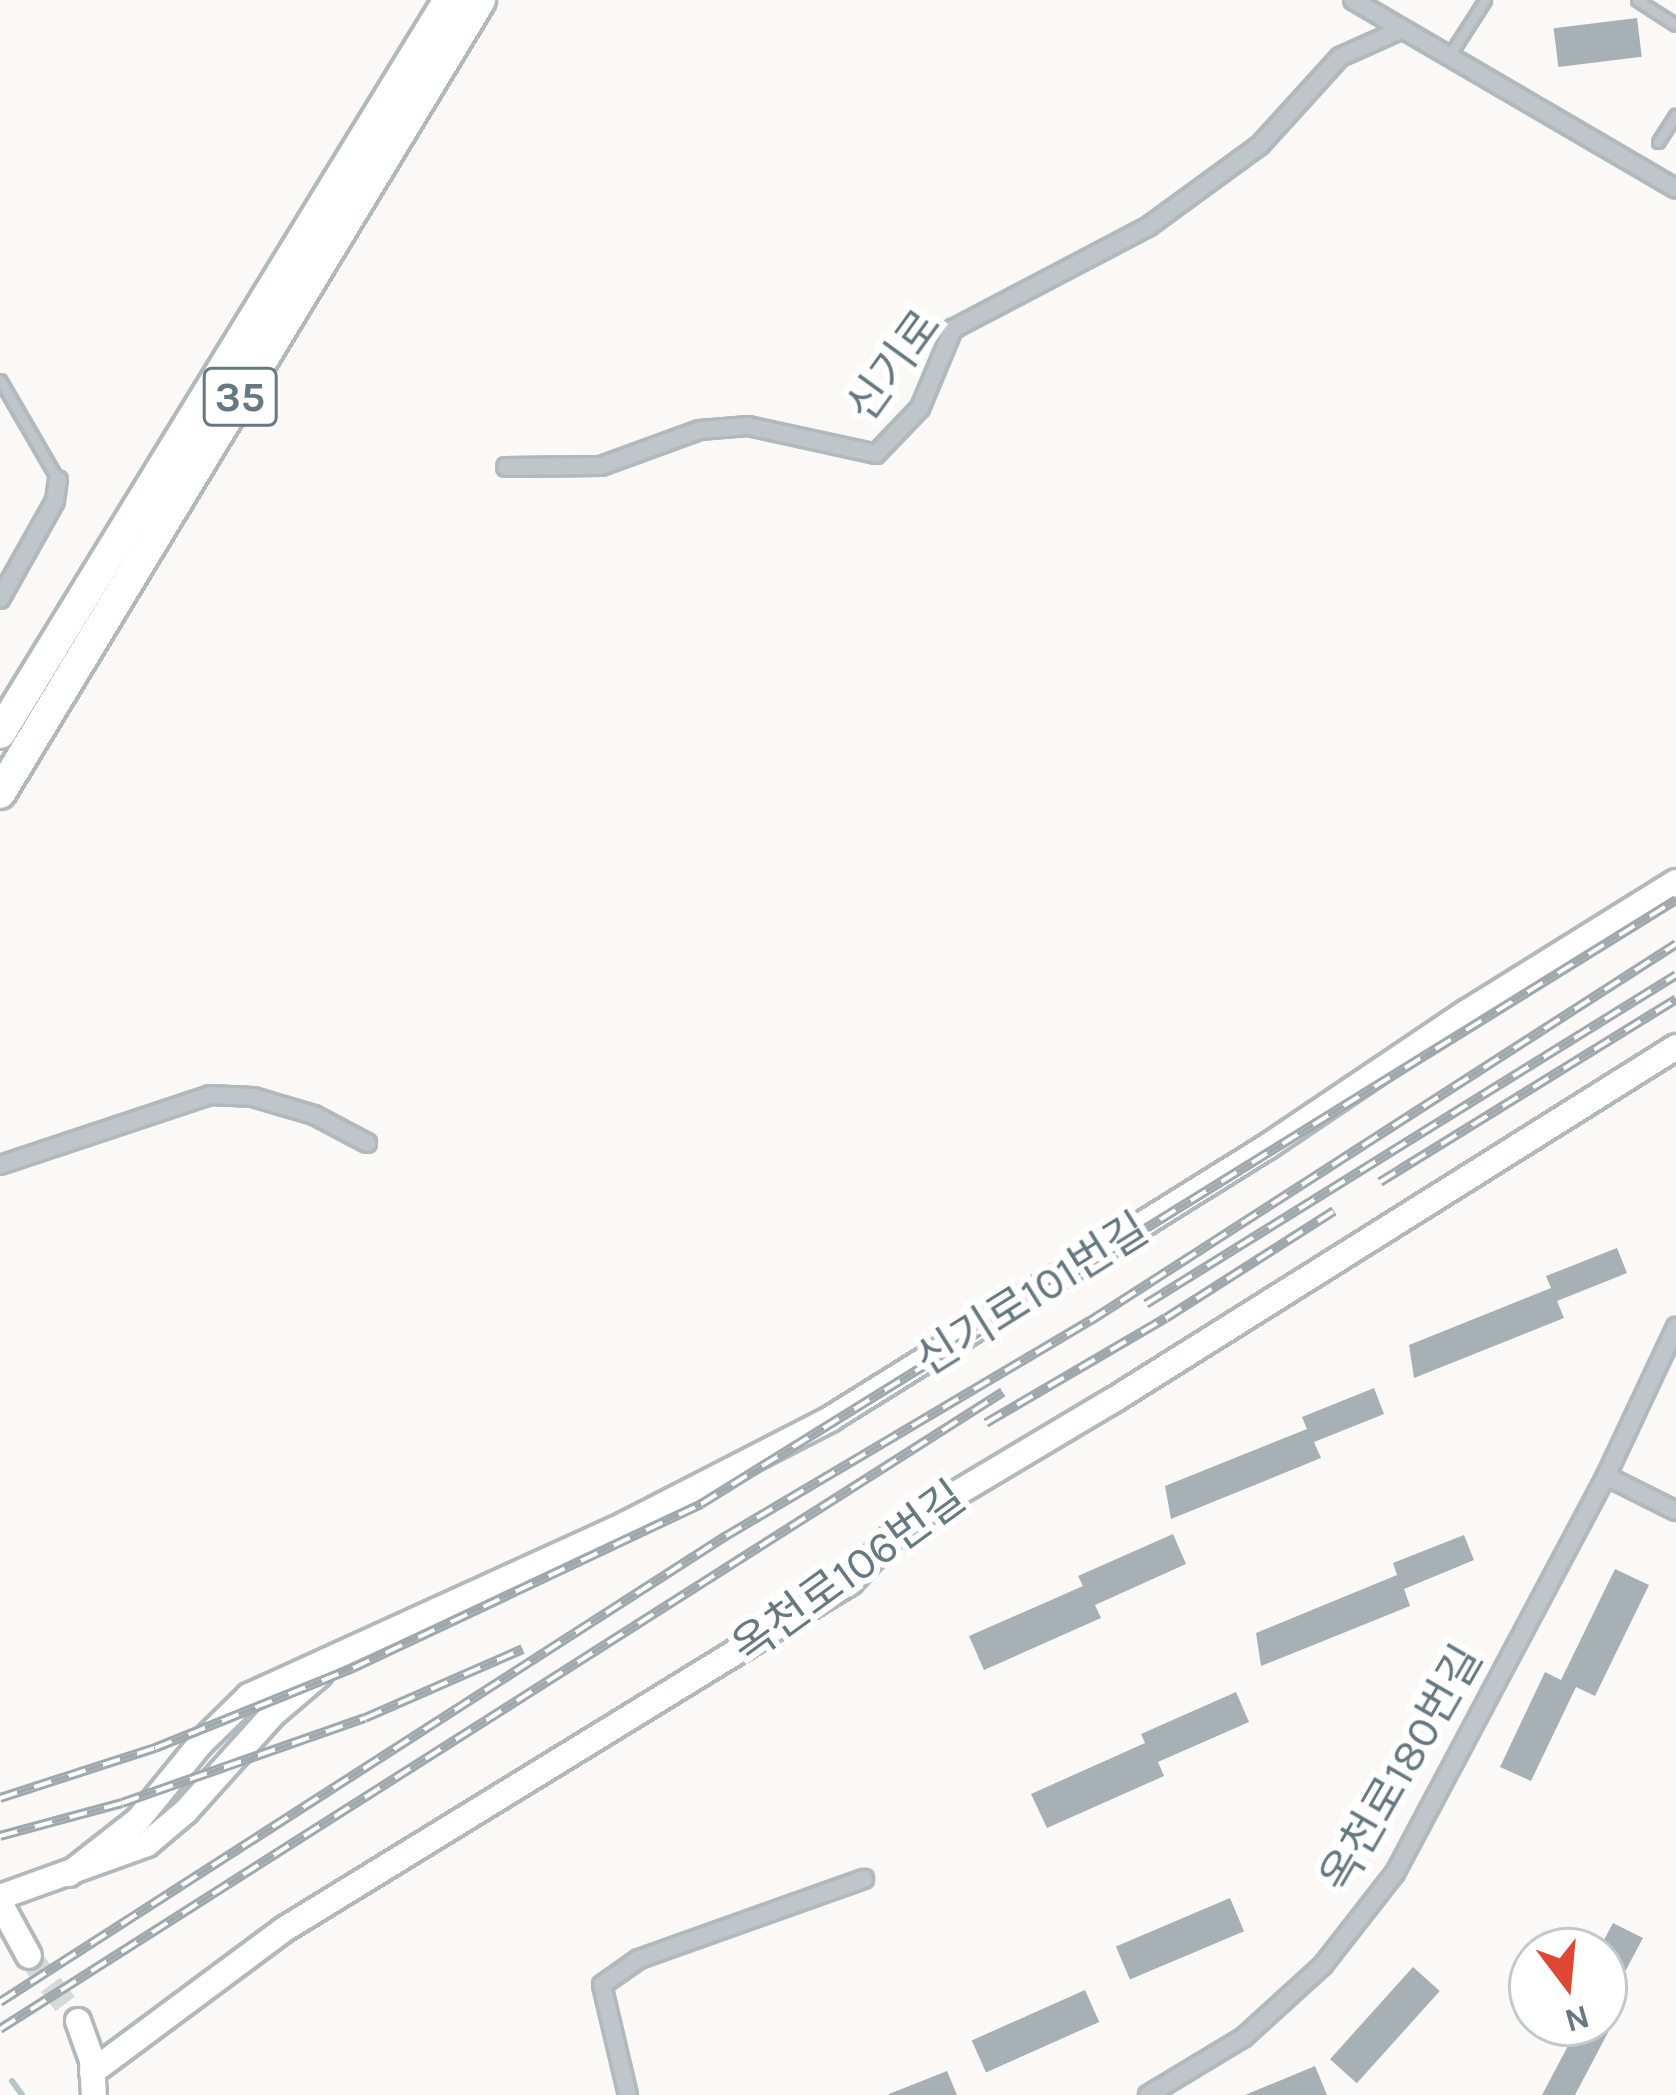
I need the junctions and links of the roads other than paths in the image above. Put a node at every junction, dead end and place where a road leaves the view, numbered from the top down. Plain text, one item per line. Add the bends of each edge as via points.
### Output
1 (449, 0) edge
2 (481, 0) edge
3 (1353, 0) edge
4 (1485, 0) edge
5 (1637, 0) edge
6 (1676, 25) edge
7 (1400, 30) junction
8 (1447, 59) junction
9 (1676, 114) edge
10 (1658, 142) dead end
11 (1676, 189) edge
12 (0, 380) edge
13 (506, 467) dead end
14 (58, 480) joint
15 (0, 599) edge
16 (0, 733) edge
17 (0, 794) edge
18 (1676, 882) edge
19 (1676, 1047) edge
20 (367, 1143) dead end
21 (0, 1165) edge
22 (1676, 1328) edge
23 (1606, 1476) junction
24 (1676, 1511) edge
25 (864, 1879) dead end
26 (0, 1900) edge
27 (29, 1956) tunnel mouth
28 (78, 2021) tunnel mouth
29 (93, 2084) edge
30 (628, 2095) edge
31 (1148, 2095) edge

1 - 16 highway, 35
2 - 17 highway, 35
3 - 7 street
4 - 8 lane
5 - 6 lane
7 - 8 street
7 - 13 street, 신기로 via 1340,56 1260,145 1149,226 953,329 920,408 876,454 748,426 700,430 601,466
8 - 11 street
9 - 10 lane
12 - 14 lane
14 - 15 street via 55,501
18 - 26 street, 신기로101번길 via 830,1419 624,1526 249,1696 138,1820 69,1874
19 - 29 street, 옥천로106번길 via 902,1526 850,1582 283,1930
20 - 21 street via 314,1114 210,1095
22 - 23 street, 옥천로180번길
23 - 24 street
23 - 31 street, 옥천로180번길 via 1395,1873 1323,1965 1244,2037
25 - 30 street via 640,1959 602,1985
26 - 27 street
28 - 29 street

